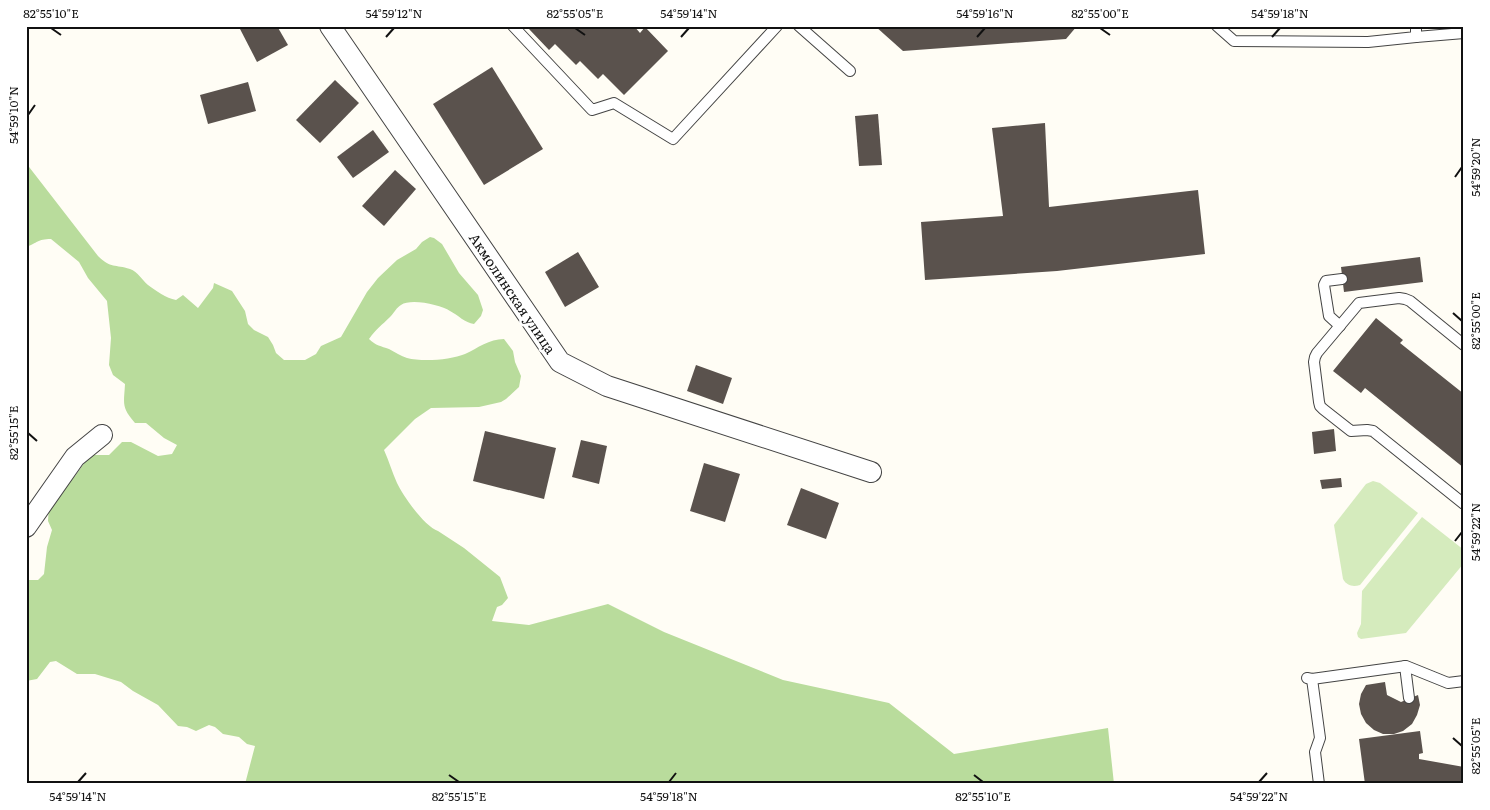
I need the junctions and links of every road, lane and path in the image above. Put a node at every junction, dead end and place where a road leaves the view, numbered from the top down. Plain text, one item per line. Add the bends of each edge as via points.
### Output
1 (330, 26) edge
2 (513, 26) edge
3 (777, 26) edge
4 (798, 26) edge
5 (1216, 26) edge
6 (1416, 32) edge
7 (1464, 32) edge
8 (850, 71) dead end
9 (1342, 279) dead end
10 (1340, 326) junction
11 (1464, 345) edge
12 (102, 436) dead end
13 (870, 472) dead end
14 (1464, 504) edge
15 (26, 527) edge
16 (1405, 666) junction
17 (1464, 681) edge
18 (1409, 698) dead end
19 (1319, 784) edge

1 - 13 street, Акмолинская улица via 560,362 607,386
2 - 3 lane via 592,110 614,103 673,139
4 - 8 lane
5 - 6 lane via 1234,41 1368,42
6 - 7 lane
9 - 10 lane via 1326,281 1324,285 1329,316
10 - 11 lane via 1359,303 1399,298 1410,301
10 - 14 lane via 1315,357 1320,406 1351,431 1373,431
12 - 15 street via 75,457
16 - 17 lane via 1448,683
16 - 18 lane
16 - 19 lane via 1310,678 1320,738 1315,752

